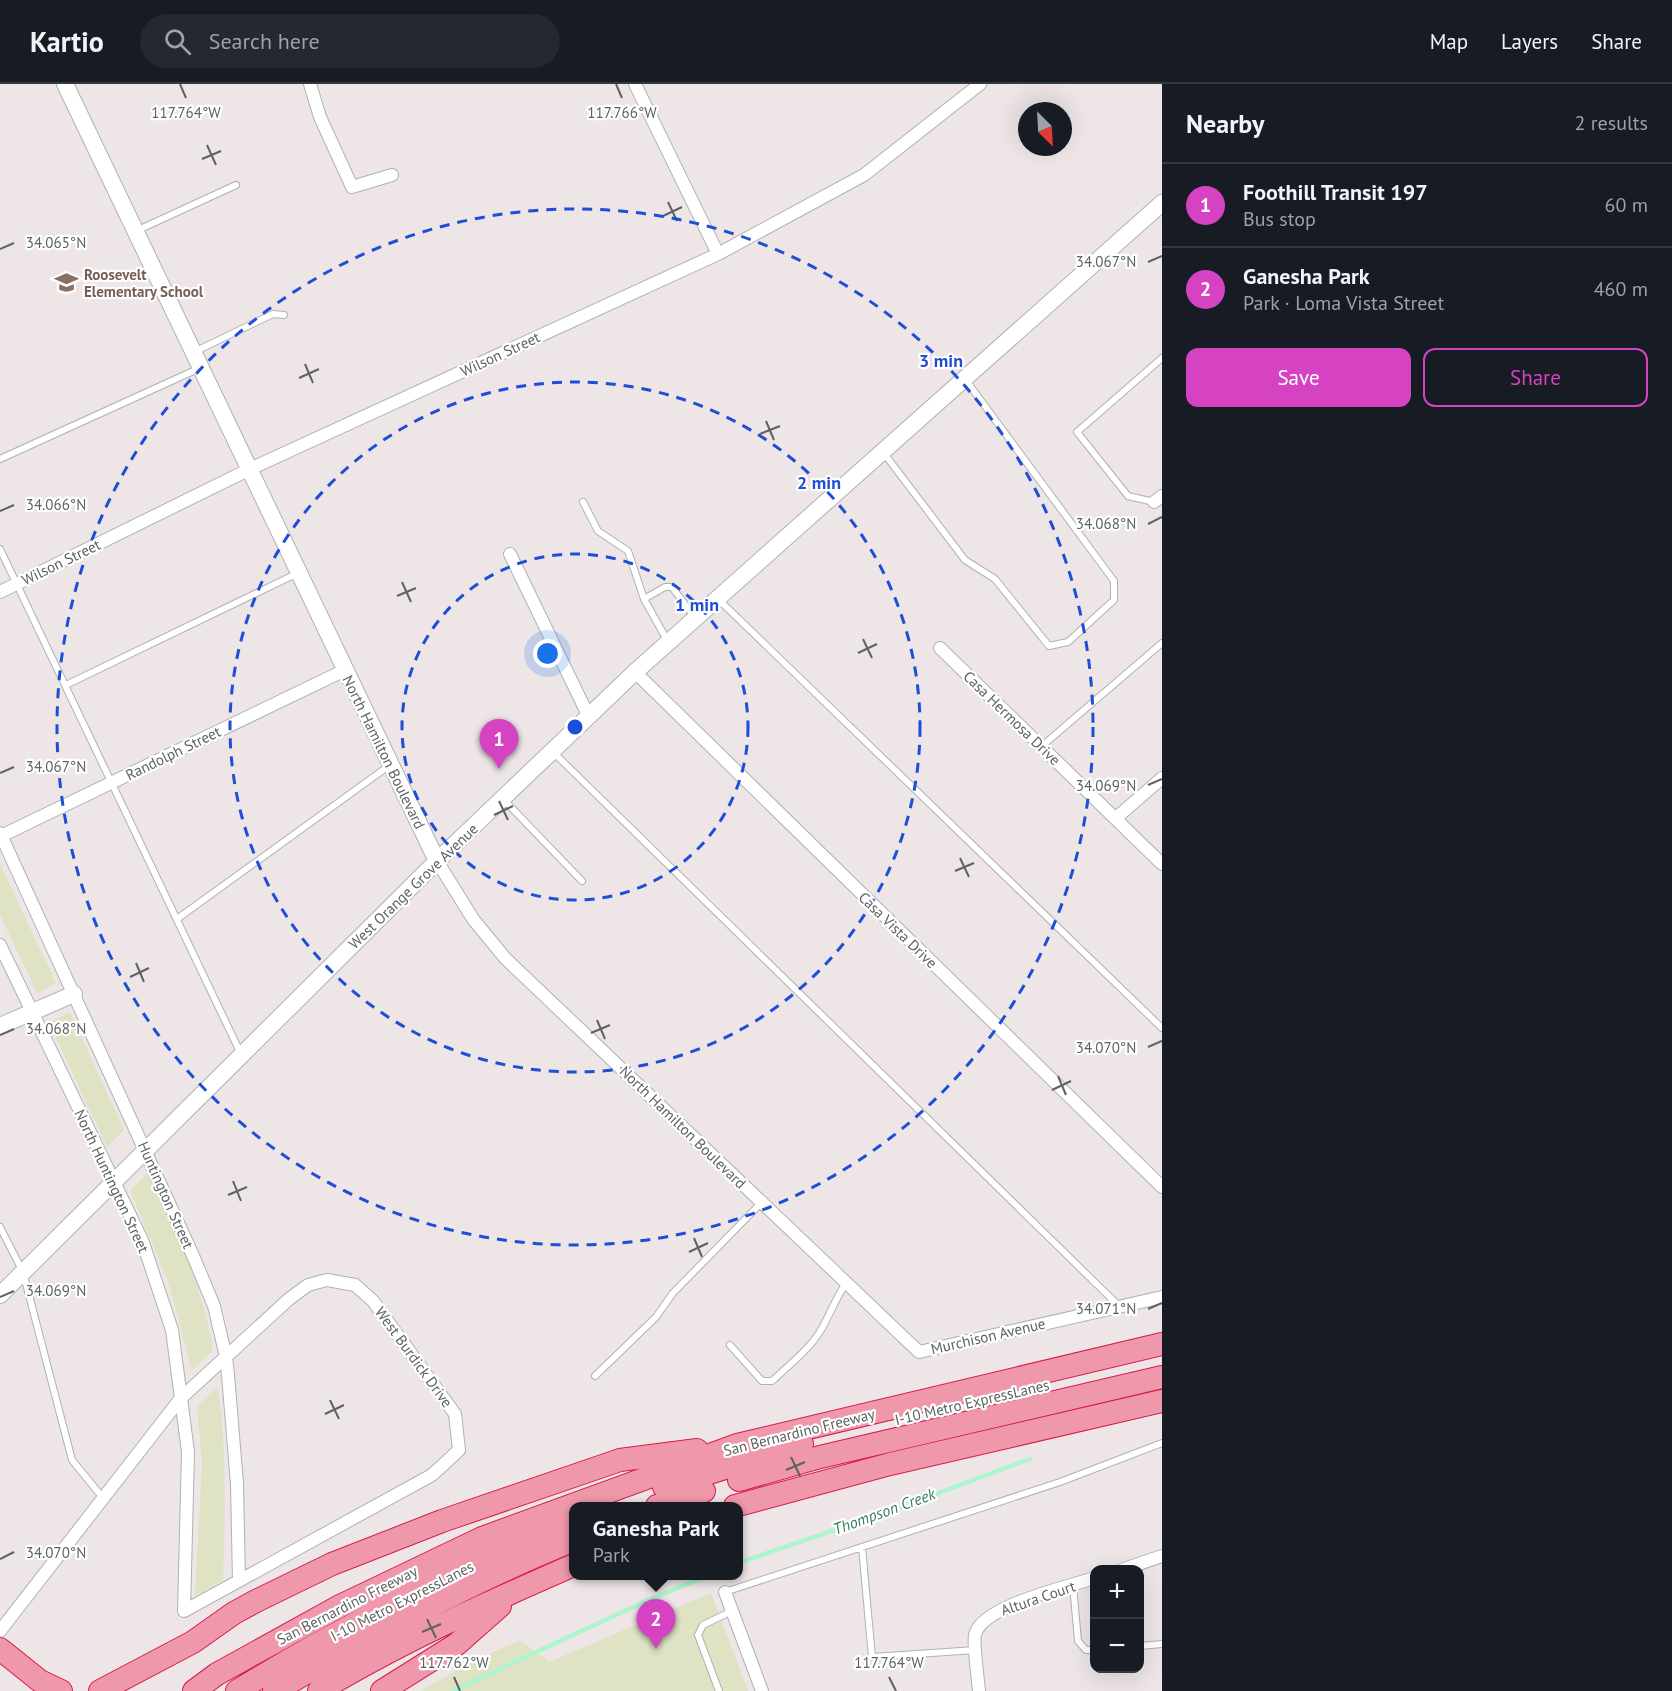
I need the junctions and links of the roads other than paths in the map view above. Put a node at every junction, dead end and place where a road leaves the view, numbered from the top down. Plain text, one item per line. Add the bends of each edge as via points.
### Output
1 (65, 84) edge
2 (310, 84) edge
3 (634, 84) edge
4 (980, 84) edge
5 (392, 175) dead end
6 (236, 185) dead end
7 (1162, 203) edge
8 (136, 231) junction
9 (717, 254) junction
10 (284, 315) dead end
11 (1162, 358) edge
12 (197, 360) junction
13 (965, 378) junction
14 (882, 452) junction
15 (0, 459) edge
16 (250, 469) junction
17 (1158, 499) edge
18 (583, 502) dead end
19 (0, 549) edge
20 (510, 554) dead end
21 (298, 572) junction
22 (17, 584) junction
23 (0, 592) edge
24 (644, 599) junction
25 (717, 599) junction
26 (695, 618) junction
27 (668, 642) junction
28 (1162, 643) edge
29 (940, 648) dead end
30 (345, 670) junction
31 (635, 672) junction
32 (66, 684) junction
33 (589, 717) junction
34 (1042, 747) junction
35 (552, 752) junction
36 (390, 765) junction
37 (1162, 778) edge
38 (113, 782) junction
39 (503, 798) junction
40 (1116, 818) junction
41 (1, 835) edge
42 (436, 861) junction
43 (1162, 864) edge
44 (582, 881) dead end
45 (177, 919) junction
46 (0, 945) edge
47 (74, 994) junction
48 (32, 1012) junction
49 (0, 1026) edge
50 (1162, 1028) edge
51 (242, 1055) junction
52 (146, 1150) junction
53 (114, 1182) junction
54 (1162, 1187) edge
55 (762, 1202) junction
56 (0, 1227) edge
57 (23, 1272) junction
58 (846, 1283) junction
59 (0, 1295) edge
60 (1162, 1297) edge
61 (1120, 1307) junction
62 (1162, 1344) edge
63 (730, 1345) dead end
64 (919, 1352) joint
65 (226, 1357) junction
66 (1162, 1358) edge
67 (595, 1376) dead end
68 (1162, 1377) edge
69 (181, 1398) junction
70 (1162, 1401) edge
71 (1162, 1443) edge
72 (737, 1445) junction
73 (103, 1498) junction
74 (581, 1502) edge
75 (622, 1502) edge
76 (670, 1502) edge
77 (743, 1504) edge
78 (569, 1506) edge
79 (569, 1524) edge
80 (569, 1542) edge
81 (862, 1547) junction
82 (1162, 1556) edge
83 (1134, 1565) edge
84 (569, 1566) edge
85 (1090, 1580) edge
86 (238, 1581) junction
87 (1073, 1585) junction
88 (522, 1587) junction
89 (725, 1592) joint
90 (184, 1611) joint
91 (732, 1611) junction
92 (0, 1631) edge
93 (1162, 1644) edge
94 (1144, 1646) edge
95 (0, 1648) edge
96 (976, 1650) junction
97 (1090, 1650) edge
98 (61, 1691) edge
99 (100, 1691) edge
100 (194, 1691) edge
101 (237, 1691) edge
102 (274, 1691) edge
103 (319, 1691) edge
104 (382, 1691) edge
105 (719, 1691) edge
106 (762, 1691) edge
107 (979, 1691) edge

1 - 8 street, North Hamilton Boulevard
2 - 5 street via 320,117 352,187
3 - 9 street
4 - 9 street, Wilson Street via 864,176
6 - 8 lane
7 - 13 street, West Orange Grove Avenue
8 - 12 street, North Hamilton Boulevard
9 - 16 street, Wilson Street
10 - 12 lane via 273,314
11 - 17 lane via 1077,432 1128,496
12 - 15 lane
12 - 16 street, North Hamilton Boulevard
13 - 14 street, West Orange Grove Avenue
13 - 14 lane via 1114,581 1114,600 1068,642 1049,646 995,579 965,560
14 - 25 street, West Orange Grove Avenue
16 - 21 street, North Hamilton Boulevard
16 - 22 street, Wilson Street
18 - 24 lane via 598,531 628,551
19 - 22 lane
20 - 33 street
21 - 30 street, North Hamilton Boulevard
21 - 32 lane
22 - 23 street, Wilson Street
22 - 32 lane
24 - 26 lane via 664,587 672,587
24 - 27 lane
25 - 26 street, West Orange Grove Avenue
25 - 50 lane
26 - 27 street, West Orange Grove Avenue
27 - 31 street, West Orange Grove Avenue
28 - 34 lane
29 - 34 street, Casa Hermosa Drive
30 - 36 street, North Hamilton Boulevard
30 - 38 street, Randolph Street
31 - 33 street, West Orange Grove Avenue
31 - 54 street, Casa Vista Drive
32 - 38 lane
33 - 35 street, West Orange Grove Avenue
34 - 40 street, Casa Hermosa Drive
35 - 39 street, West Orange Grove Avenue
35 - 61 lane
36 - 42 street, North Hamilton Boulevard
36 - 45 lane
37 - 40 street
38 - 41 street, Randolph Street
38 - 45 lane
39 - 42 street, West Orange Grove Avenue
39 - 44 lane
40 - 43 street, Casa Hermosa Drive
41 - 47 street, Huntington Street
42 - 51 street, West Orange Grove Avenue
42 - 55 street, North Hamilton Boulevard via 473,919 505,958
45 - 51 lane
46 - 48 street, North Huntington Street
47 - 48 street
47 - 52 street, Huntington Street
48 - 49 street
48 - 53 street, North Huntington Street
51 - 52 street, West Orange Grove Avenue
52 - 53 street, West Orange Grove Avenue
52 - 65 street, Huntington Street via 214,1306
53 - 57 street, West Orange Grove Avenue
53 - 69 street, North Huntington Street via 142,1240 172,1330
55 - 58 street, North Hamilton Boulevard
55 - 67 lane via 673,1293 656,1317
56 - 57 lane
57 - 59 street, West Orange Grove Avenue
57 - 73 lane via 72,1460
58 - 63 lane via 808,1348 772,1381 762,1381
58 - 64 street, North Hamilton Boulevard
60 - 61 street, Murchison Avenue
61 - 64 street, Murchison Avenue
62 - 72 highway, San Bernardino Freeway
65 - 69 street, West Burdick Drive
65 - 86 street, Huntington Street via 237,1484
65 - 86 street, West Burdick Drive via 308,1285 327,1280 355,1285 373,1301 455,1414 459,1450 432,1475
66 - 75 highway, I-10 Metro ExpressLanes via 802,1444
68 - 76 highway, I-10 Metro ExpressLanes via 820,1458
69 - 73 street, West Burdick Drive
69 - 90 street, North Huntington Street via 188,1452
70 - 77 highway via 890,1464
71 - 81 lane via 1060,1482
72 - 74 highway, San Bernardino Freeway
72 - 99 highway via 620,1460 442,1521 332,1564 266,1596 193,1642
73 - 92 street, West Burdick Drive
78 - 100 highway, San Bernardino Freeway via 482,1538 340,1606 217,1674
79 - 101 highway, I-10 Metro ExpressLanes via 367,1616
80 - 102 highway, I-10 Metro ExpressLanes via 382,1630
81 - 89 lane
81 - 96 lane via 872,1657
82 - 83 street
84 - 88 highway
85 - 87 street, Altura Court
86 - 90 street, West Burdick Drive
87 - 96 street, Altura Court via 1007,1606 986,1618 975,1634
87 - 97 lane via 1078,1641
88 - 103 highway via 363,1664
88 - 104 highway via 457,1644
89 - 91 street
91 - 105 lane via 703,1625 698,1635
91 - 106 street
93 - 94 lane
95 - 98 highway via 40,1681
96 - 107 street, Altura Court

